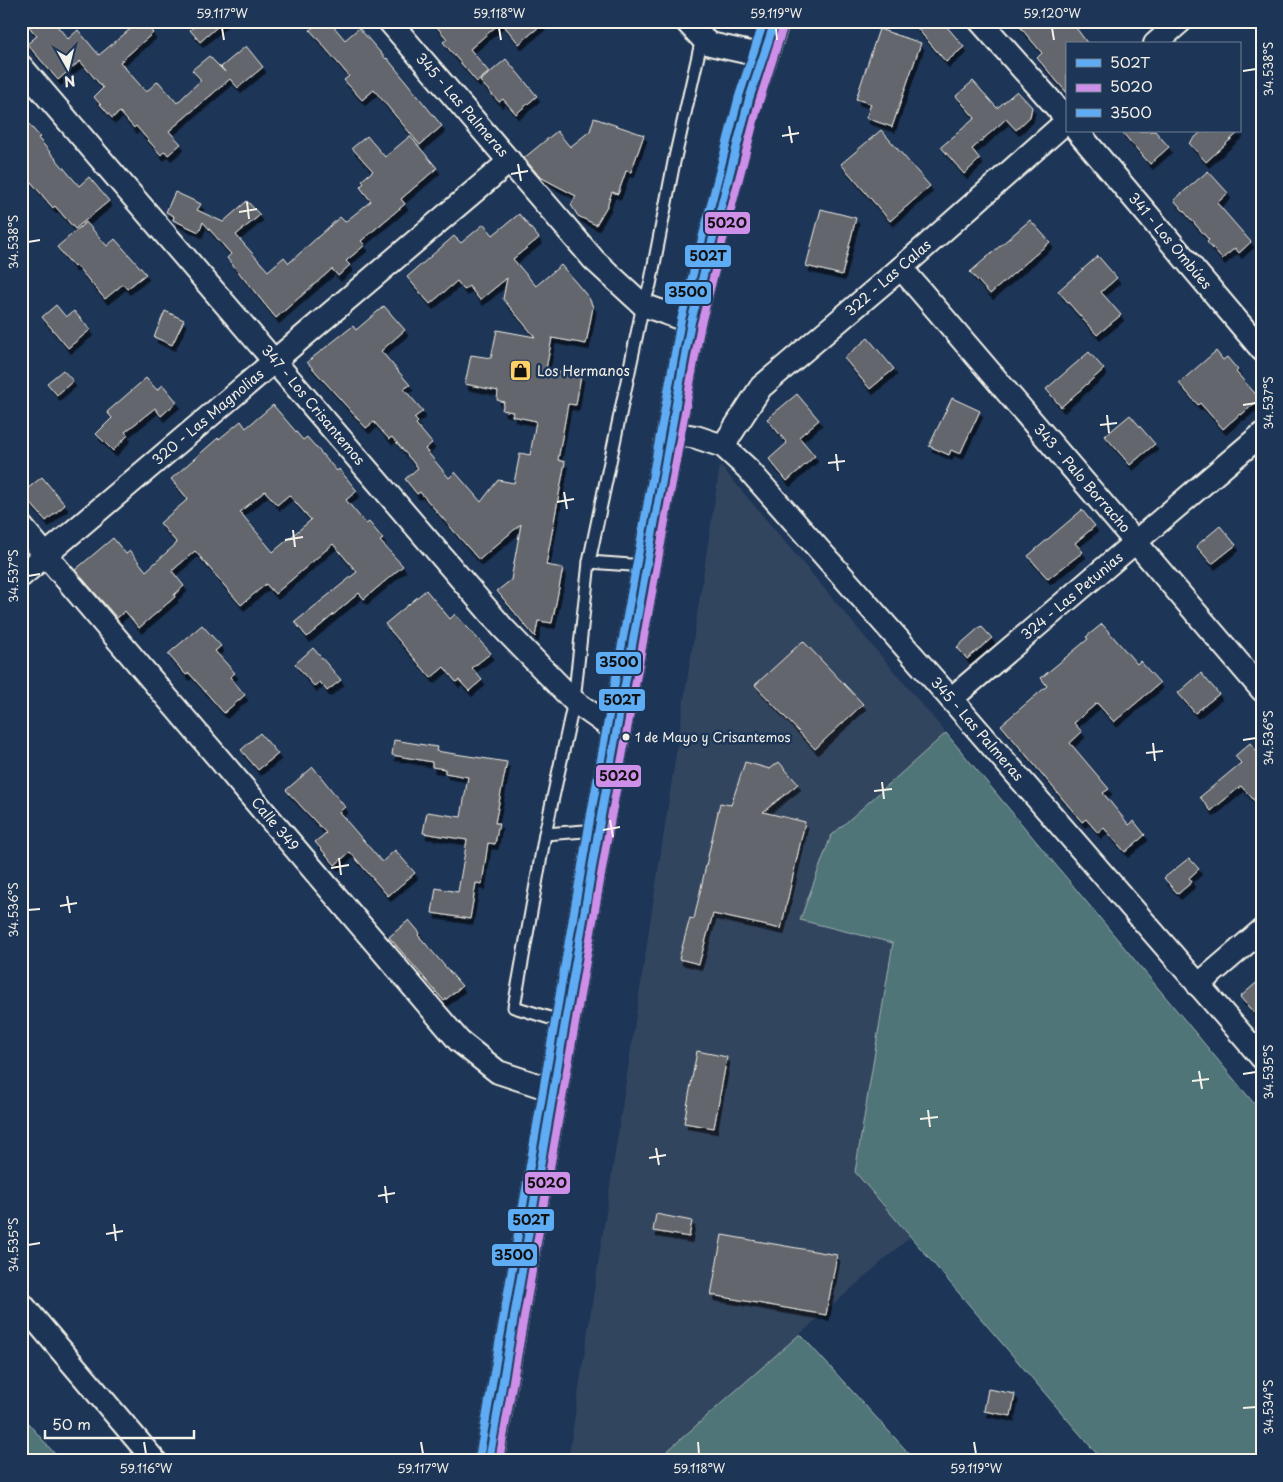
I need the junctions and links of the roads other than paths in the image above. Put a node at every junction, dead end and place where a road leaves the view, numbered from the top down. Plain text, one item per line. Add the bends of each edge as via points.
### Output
1 (390, 21) edge
2 (686, 21) edge
3 (774, 21) edge
4 (980, 21) edge
5 (1181, 21) edge
6 (705, 30) edge
7 (1157, 42) edge
8 (764, 56) junction
9 (21, 66) edge
10 (1066, 119) edge
11 (1066, 121) edge
12 (1078, 132) edge
13 (510, 161) junction
14 (901, 268) junction
15 (643, 305) junction
16 (691, 322) junction
17 (1262, 350) edge
18 (275, 361) junction
19 (670, 433) junction
20 (1262, 434) edge
21 (723, 446) junction
22 (21, 526) edge
23 (1136, 542) junction
24 (46, 555) junction
25 (589, 562) junction
26 (645, 566) junction
27 (21, 576) edge
28 (1262, 690) edge
29 (951, 699) junction
30 (574, 700) junction
31 (616, 731) junction
32 (598, 830) junction
33 (545, 834) junction
34 (1262, 930) edge
35 (1198, 985) junction
36 (566, 1023) junction
37 (1262, 1058) edge
38 (553, 1090) junction
39 (21, 1303) edge
40 (155, 1461) edge
41 (489, 1461) edge

1 - 13 street, 345 - Las Palmeras
2 - 6 street
3 - 8 main road
4 - 10 street
5 - 7 street
6 - 8 street via 710,44
6 - 15 lane
8 - 16 main road via 749,99
9 - 18 street, 347 - Los Crisantemos
11 - 14 street, 322 - Las Calas
12 - 17 street, 341 - Los Ombúes
13 - 15 street, 345 - Las Palmeras via 594,260
13 - 18 street, 320 - Las Magnolias
14 - 21 street, 322 - Las Calas via 762,387
14 - 23 street, 343 - Palo Borracho
15 - 16 street, 345 - Las Palmeras
15 - 25 lane
16 - 19 main road
18 - 24 street, 320 - Las Magnolias
18 - 30 street, 347 - Los Crisantemos via 503,628
19 - 21 street, 345 - Las Palmeras
19 - 26 main road
20 - 23 street, 324 - Las Petunias
21 - 29 street, 345 - Las Palmeras via 747,468
22 - 24 street, Calle 349
23 - 28 street, 343 - Palo Borracho
23 - 29 street, 324 - Las Petunias
24 - 27 street, 320 - Las Magnolias
24 - 38 street, Calle 349 via 459,1041 498,1072
25 - 26 lane
25 - 30 lane
26 - 31 main road
29 - 35 street, 345 - Las Palmeras
30 - 31 street, 347 - Los Crisantemos
30 - 33 lane
31 - 32 main road
32 - 33 lane
32 - 36 main road
33 - 36 lane via 514,1007
34 - 35 street
35 - 37 street, 345 - Las Palmeras
36 - 38 main road
38 - 41 main road
39 - 40 street

